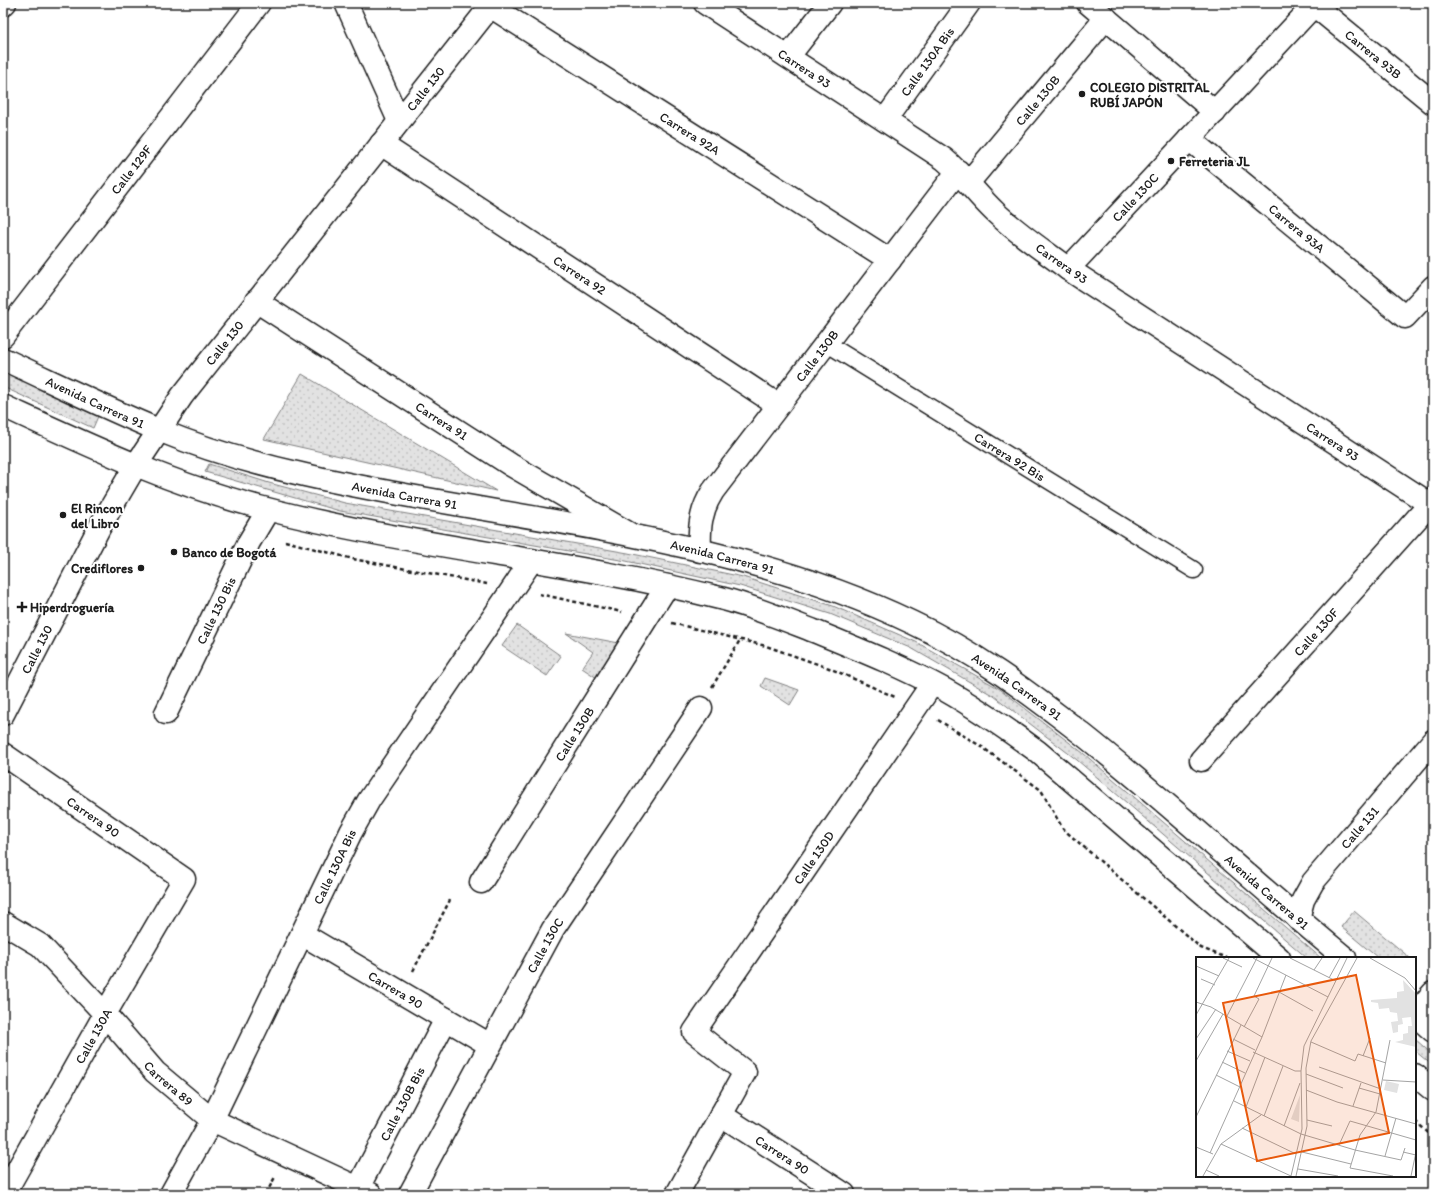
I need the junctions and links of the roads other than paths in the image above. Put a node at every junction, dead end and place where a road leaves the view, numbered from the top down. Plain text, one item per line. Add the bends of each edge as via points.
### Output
1 (258, 3) edge
2 (346, 3) edge
3 (705, 3) edge
4 (830, 3) edge
5 (969, 3) edge
6 (1088, 3) edge
7 (1315, 4) edge
8 (492, 5) edge
9 (1106, 18) junction
10 (788, 57) junction
11 (1433, 103) edge
12 (1215, 112) junction
13 (885, 120) junction
14 (399, 121) junction
15 (1189, 139) junction
16 (381, 144) junction
17 (963, 177) junction
18 (890, 260) junction
19 (1068, 269) junction
20 (1433, 287) edge
21 (256, 301) junction
22 (3, 336) edge
23 (826, 343) junction
24 (3, 359) edge
25 (778, 405) junction
26 (3, 406) edge
27 (158, 430) junction
28 (136, 465) junction
29 (1432, 505) edge
30 (268, 510) junction
31 (631, 534) junction
32 (700, 551) junction
33 (532, 560) junction
34 (1194, 570) dead end
35 (667, 586) junction
36 (932, 684) junction
37 (701, 708) road end
38 (166, 713) dead end
39 (3, 714) edge
40 (1433, 741) edge
41 (3, 754) edge
42 (1201, 760) dead end
43 (184, 879) joint
44 (481, 882) dead end
45 (1298, 919) junction
46 (3, 922) edge
47 (302, 934) junction
48 (1278, 957) edge
49 (1344, 957) edge
50 (1433, 992) edge
51 (105, 1014) junction
52 (1416, 1014) edge
53 (1416, 1016) edge
54 (446, 1019) junction
55 (1433, 1031) edge
56 (490, 1045) junction
57 (1416, 1076) edge
58 (1433, 1090) edge
59 (721, 1115) junction
60 (212, 1120) junction
61 (365, 1191) edge
62 (4, 1194) edge
63 (171, 1194) edge
64 (410, 1194) edge
65 (677, 1194) edge
66 (844, 1194) edge

1 - 22 street, Calle 129F
2 - 14 street
3 - 10 street, Carrera 93
4 - 10 street
5 - 13 street, Calle 130A Bis
6 - 9 street
7 - 11 street, Carrera 93B
7 - 12 street, Calle 130C
8 - 14 street, Calle 130
8 - 18 street, Carrera 92A
9 - 12 street
9 - 17 street, Calle 130B
10 - 13 street, Carrera 93
12 - 15 street, Calle 130C
13 - 17 street, Carrera 93 via 944,159
14 - 16 street, Calle 130
15 - 19 street, Calle 130C
15 - 20 street, Carrera 93A via 1406,317
16 - 21 street, Calle 130
16 - 25 street, Carrera 92
17 - 18 street, Calle 130B
17 - 19 street, Carrera 93 via 1012,227
18 - 23 street, Calle 130B
19 - 29 street, Carrera 93
21 - 27 street, Calle 130
21 - 31 street, Carrera 91 via 511,464
23 - 25 street, Calle 130B
23 - 34 lane, Carrera 92 Bis
24 - 27 street, Avenida Carrera 91
25 - 32 street, Calle 130B via 708,500 700,522
26 - 28 street
27 - 28 street, Calle 130
27 - 31 street, Avenida Carrera 91 via 203,447 303,475
28 - 30 street via 212,494
28 - 39 street, Calle 130 via 99,528
29 - 42 street, Calle 130F
30 - 33 street via 384,535
30 - 38 street, Calle 130 Bis via 249,542
31 - 32 street, Avenida Carrera 91
32 - 45 street, Avenida Carrera 91 via 798,578 861,601 911,622 970,653 1020,685 1128,771
33 - 35 street
33 - 47 street, Calle 130A Bis via 369,800
35 - 36 street via 722,598 760,611 872,655
35 - 44 street, Calle 130B
36 - 48 street via 996,721 1037,751
36 - 59 street, Calle 130D via 694,1032 745,1072
37 - 56 street, Calle 130C via 553,929
40 - 45 street, Calle 131 via 1313,882 1303,900
41 - 43 street, Carrera 90
43 - 51 street, Calle 130A
45 - 49 street, Avenida Carrera 91
46 - 51 street, Carrera 89 via 40,945
47 - 54 street, Carrera 90
47 - 60 street, Calle 130A Bis
50 - 52 street
51 - 60 street, Carrera 89 via 155,1072
51 - 62 street, Calle 130A
53 - 55 street
54 - 56 street, Carrera 90
54 - 61 street, Calle 130B Bis
56 - 64 street, Calle 130C
57 - 58 street
59 - 65 street
59 - 66 street, Carrera 90
60 - 61 street, Carrera 89
60 - 63 street, Calle 130A Bis

